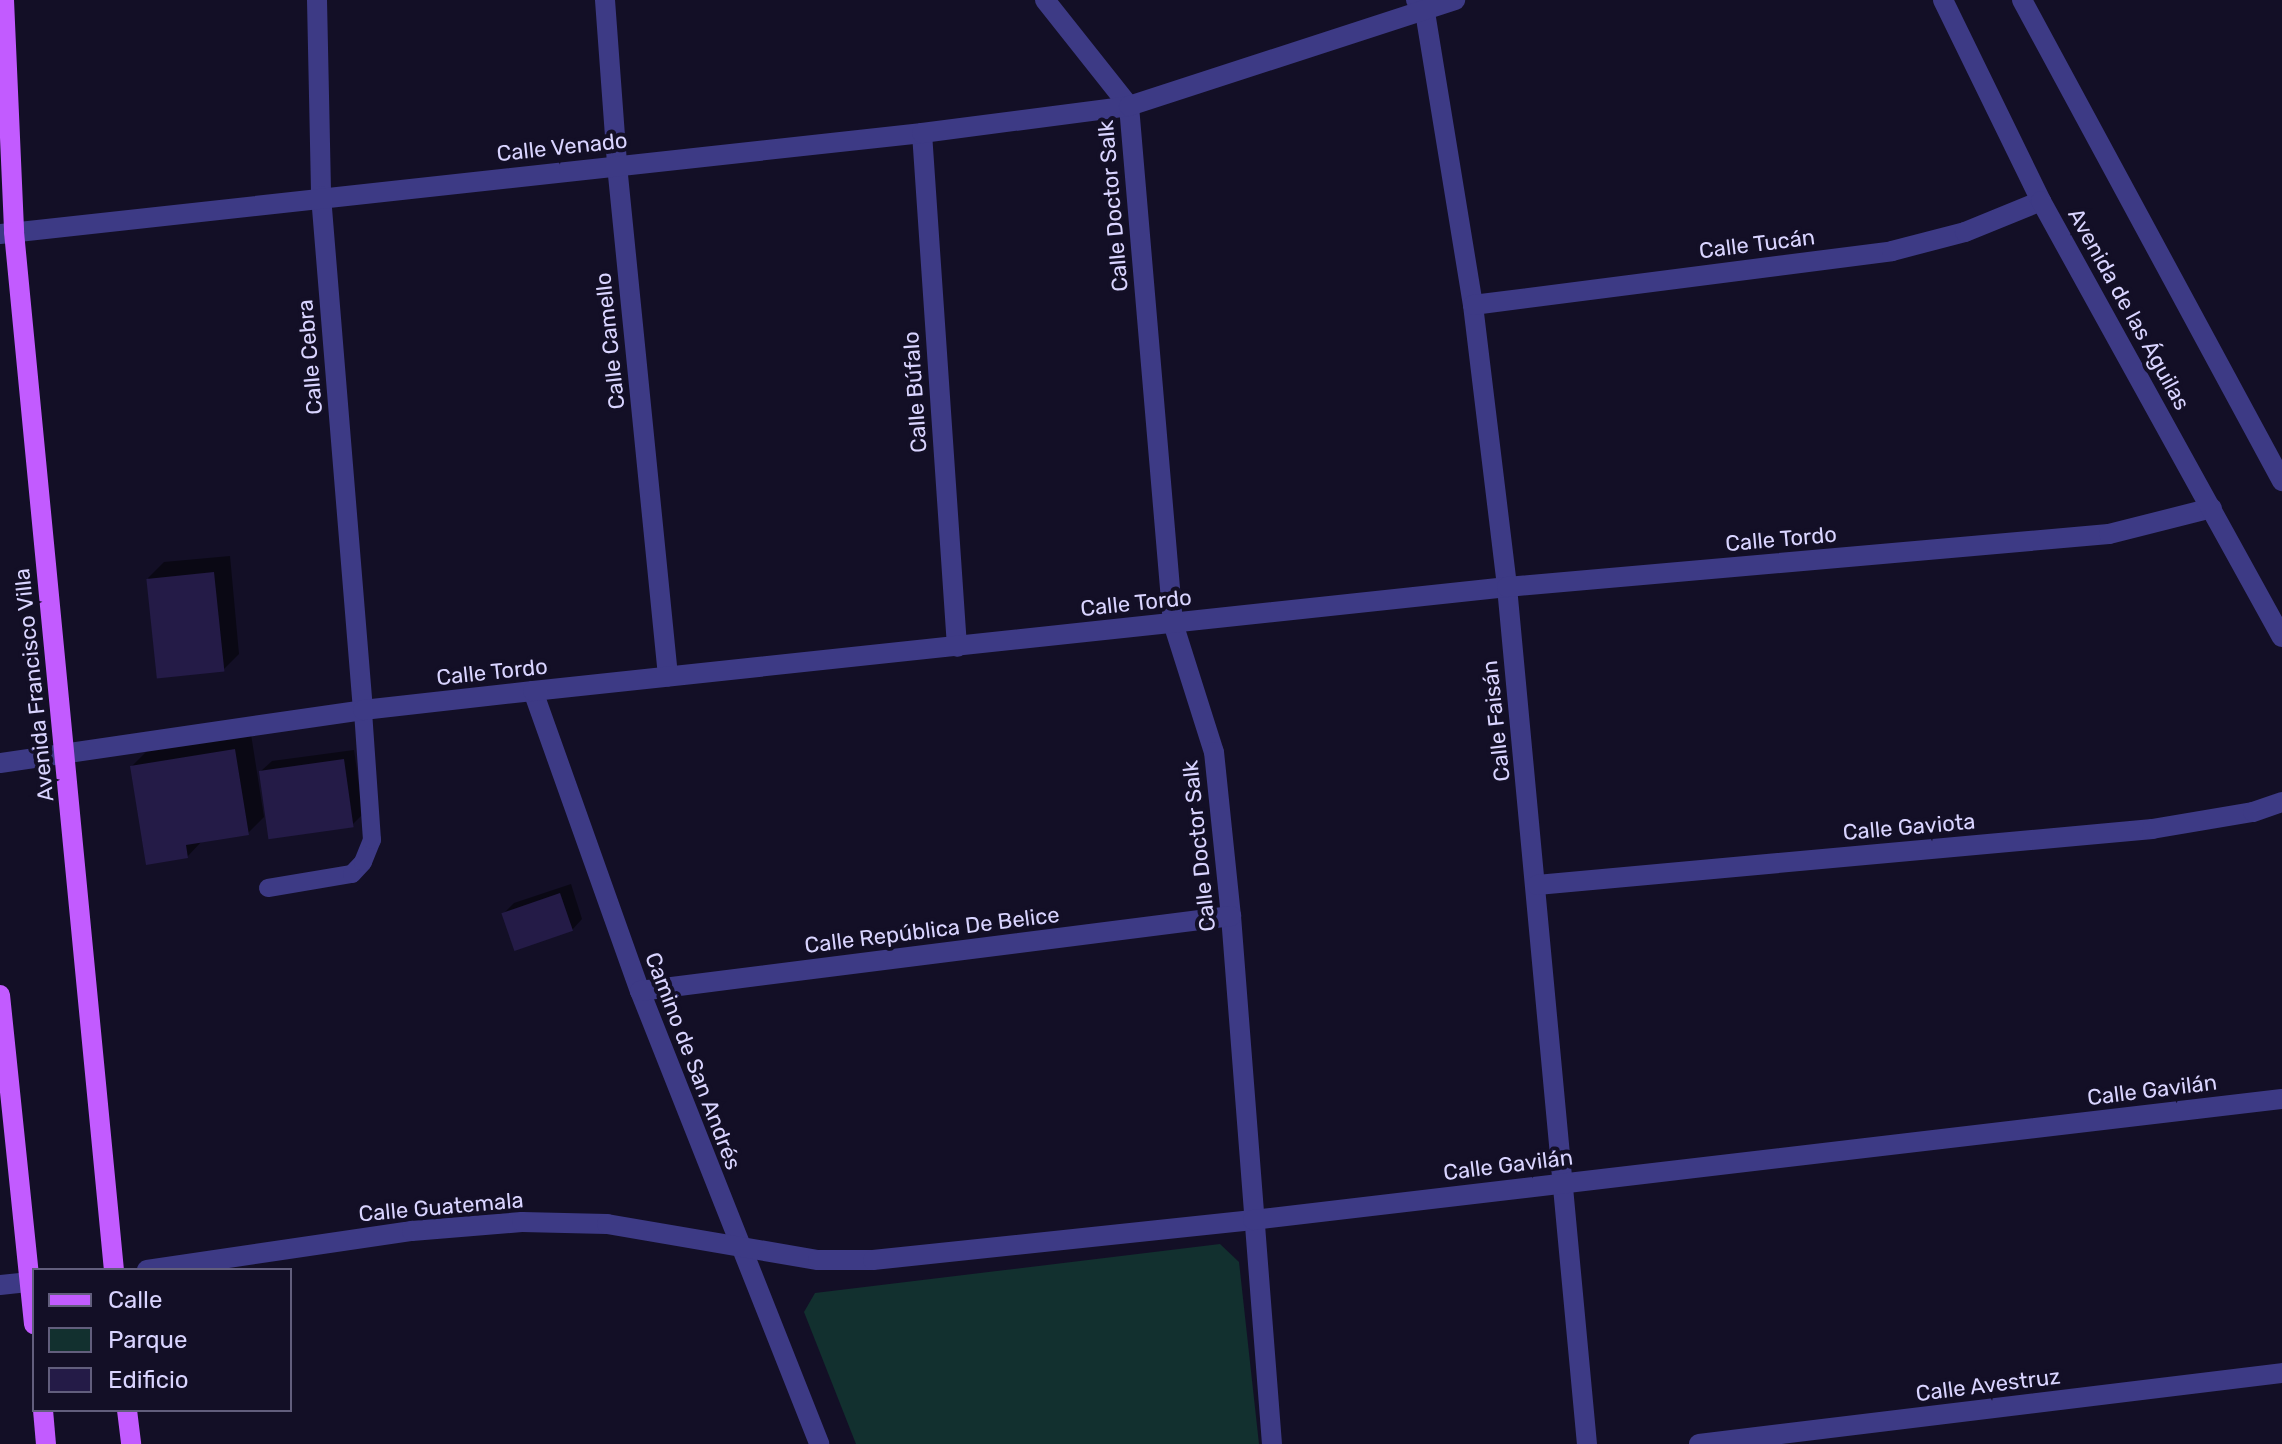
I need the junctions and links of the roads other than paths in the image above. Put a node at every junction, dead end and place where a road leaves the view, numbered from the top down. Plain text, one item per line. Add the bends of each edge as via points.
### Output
1 (4, 0) edge
2 (317, 0) edge
3 (605, 0) edge
4 (1045, 0) edge
5 (1455, 0) edge
6 (1943, 0) edge
7 (2022, 0) edge
8 (1420, 6) edge
9 (1129, 106) junction
10 (922, 133) junction
11 (617, 165) junction
12 (321, 196) junction
13 (2041, 201) junction
14 (7, 233) edge
15 (1473, 305) junction
16 (2282, 481) edge
17 (2212, 508) junction
18 (1507, 587) junction
19 (1173, 623) junction
20 (2282, 637) edge
21 (957, 647) junction
22 (668, 676) junction
23 (533, 691) junction
24 (363, 710) junction
25 (65, 756) junction
26 (0, 763) edge
27 (2282, 802) edge
28 (1537, 885) junction
29 (268, 888) dead end
30 (1231, 916) junction
31 (640, 991) junction
32 (0, 995) edge
33 (2282, 1099) edge
34 (1564, 1182) junction
35 (1253, 1220) junction
36 (740, 1249) junction
37 (114, 1268) edge
38 (161, 1268) edge
39 (30, 1282) junction
40 (0, 1285) edge
41 (32, 1303) edge
42 (2282, 1373) edge
43 (43, 1412) edge
44 (127, 1412) edge
45 (46, 1444) edge
46 (131, 1444) edge
47 (819, 1444) edge
48 (1272, 1444) edge
49 (1587, 1444) edge
50 (1699, 1444) edge

1 - 14 main road, Avenida Francisco Villa
2 - 12 street, Calle Cebra
3 - 11 street, Calle Camello
4 - 9 street
5 - 8 street, Calle Venado
6 - 13 street, Avenida de las Águilas
7 - 16 street
8 - 9 street, Calle Venado
8 - 15 street, Calle Faisán
9 - 10 street, Calle Venado
9 - 19 street, Calle Doctor Salk
10 - 11 street, Calle Venado
10 - 21 street, Calle Búfalo
11 - 12 street, Calle Venado
11 - 22 street, Calle Camello
12 - 14 street, Calle Venado
12 - 24 street, Calle Cebra
13 - 15 street, Calle Tucán via 1965,232 1892,251
13 - 17 street, Avenida de las Águilas
14 - 25 main road, Avenida Francisco Villa
15 - 18 street, Calle Faisán
17 - 18 street, Calle Tordo via 2109,534
17 - 20 street, Avenida de las Águilas
18 - 19 street, Calle Tordo
18 - 28 street, Calle Faisán
19 - 21 street, Calle Tordo
19 - 30 street, Calle Doctor Salk via 1214,752
21 - 22 street, Calle Tordo
22 - 23 street, Calle Tordo
23 - 24 street, Calle Tordo
23 - 31 street, Camino de San Andrés
24 - 25 street, Calle Tordo
24 - 29 lane via 372,840 363,862 352,874
25 - 26 street, Calle Tordo
25 - 37 main road, Avenida Francisco Villa
27 - 28 street, Calle Gaviota via 2152,829
28 - 34 street, Calle Faisán
30 - 31 street, Calle República De Belice
30 - 35 street, Calle Doctor Salk
31 - 36 street, Camino de San Andrés
32 - 39 main road
33 - 34 street, Calle Gavilán
34 - 35 street, Calle Gavilán
34 - 49 street, Calle Faisán
35 - 36 street, Calle Gavilán via 873,1260 818,1260
35 - 48 street, Calle Doctor Salk
36 - 38 street, Calle Guatemala via 607,1224 522,1222 412,1231
36 - 47 street, Camino de San Andrés
39 - 40 street
39 - 41 main road
42 - 50 street, Calle Avestruz
43 - 45 main road
44 - 46 main road

